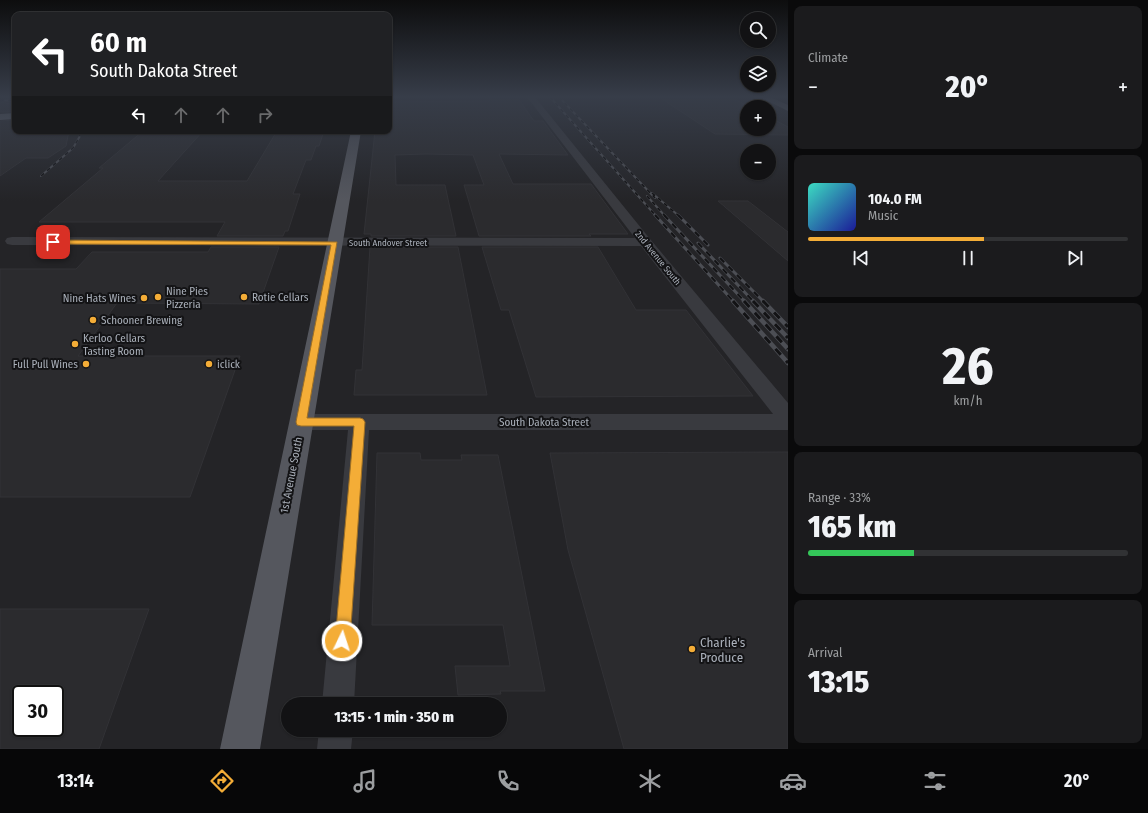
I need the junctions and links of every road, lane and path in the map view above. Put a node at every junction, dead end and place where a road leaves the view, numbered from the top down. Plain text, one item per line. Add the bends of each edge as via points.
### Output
1 (558, 132) edge
2 (355, 134) edge
3 (12, 241) dead end
4 (645, 242) junction
5 (335, 243) junction
6 (788, 418) edge
7 (301, 422) junction
8 (360, 422) junction
9 (788, 422) edge
10 (339, 697) edge
11 (335, 737) edge
12 (240, 749) edge
13 (334, 749) edge

1 - 4 street, 2nd Avenue South
2 - 5 main road, 1st Avenue South
3 - 5 street, South Andover Street
4 - 5 street, South Andover Street
4 - 6 street, 2nd Avenue South
5 - 7 main road, 1st Avenue South
7 - 8 street, South Dakota Street
7 - 12 main road, 1st Avenue South
8 - 9 street, South Dakota Street
8 - 10 street
11 - 13 street

